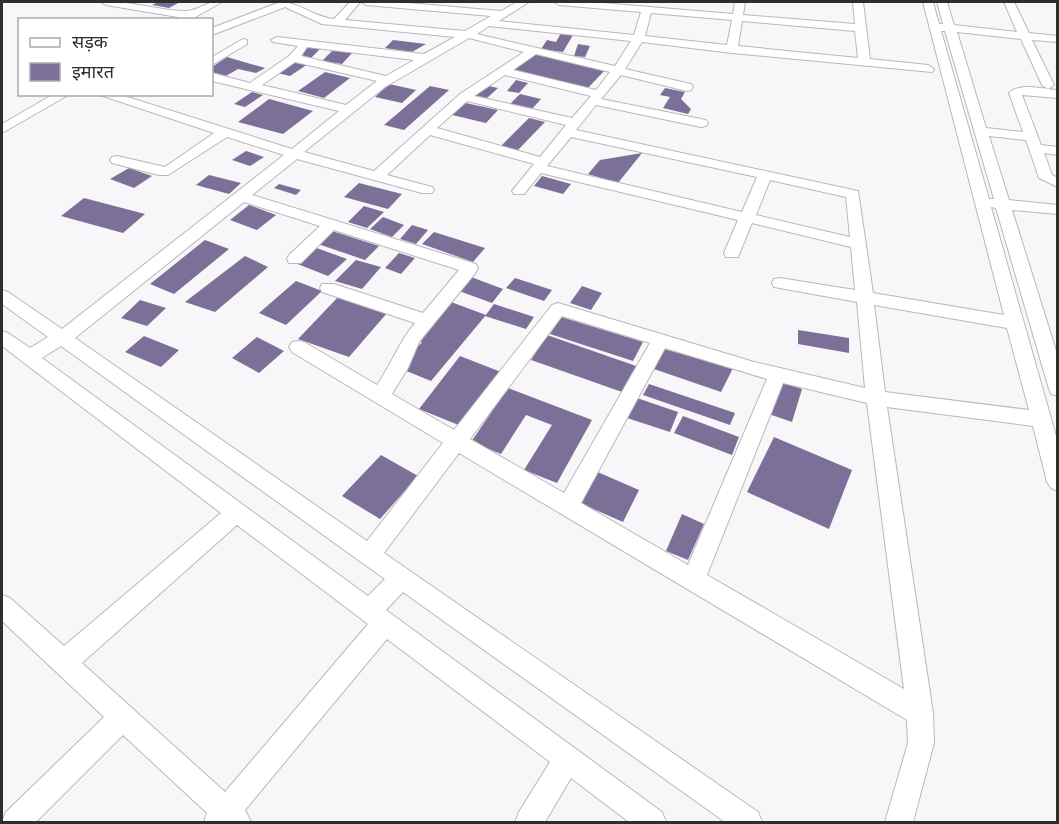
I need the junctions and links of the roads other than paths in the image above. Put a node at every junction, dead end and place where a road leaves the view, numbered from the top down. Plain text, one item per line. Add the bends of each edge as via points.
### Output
1 (106, 2) edge
2 (217, 2) edge
3 (287, 2) edge
4 (355, 2) edge
5 (366, 2) edge
6 (524, 2) edge
7 (560, 2) edge
8 (740, 2) edge
9 (858, 2) edge
10 (929, 2) edge
11 (1009, 2) edge
12 (647, 9) junction
13 (503, 14) junction
14 (184, 17) edge
15 (737, 17) junction
16 (322, 21) junction
17 (337, 22) junction
18 (489, 23) junction
19 (861, 28) junction
20 (942, 28) junction
21 (213, 32) edge
22 (468, 35) junction
23 (1025, 36) junction
24 (638, 39) junction
25 (1058, 39) edge
26 (243, 42) dead end
27 (306, 43) junction
28 (732, 50) junction
29 (533, 51) junction
30 (293, 58) junction
31 (426, 58) junction
32 (213, 61) edge
33 (864, 63) junction
34 (1038, 66) junction
35 (1058, 68) edge
36 (928, 69) dead end
37 (502, 71) junction
38 (617, 72) junction
39 (213, 77) edge
40 (388, 80) junction
41 (252, 87) junction
42 (687, 87) dead end
43 (1053, 90) edge
44 (60, 96) edge
45 (110, 96) edge
46 (154, 96) edge
47 (464, 97) junction
48 (596, 97) junction
49 (139, 105) junction
50 (349, 110) junction
51 (701, 123) dead end
52 (979, 127) junction
53 (571, 128) junction
54 (2, 129) edge
55 (428, 130) junction
56 (225, 132) junction
57 (1031, 138) junction
58 (1058, 151) edge
59 (295, 154) junction
60 (117, 160) dead end
61 (540, 165) junction
62 (765, 175) junction
63 (377, 176) junction
64 (1058, 183) edge
65 (427, 190) dead end
66 (519, 191) dead end
67 (241, 196) junction
68 (982, 201) junction
69 (1002, 205) junction
70 (1058, 210) edge
71 (748, 218) junction
72 (331, 224) junction
73 (859, 244) junction
74 (732, 253) dead end
75 (295, 259) dead end
76 (780, 284) dead end
77 (328, 288) dead end
78 (2, 296) edge
79 (865, 299) junction
80 (427, 321) junction
81 (1015, 323) junction
82 (2, 337) edge
83 (62, 338) junction
84 (661, 339) junction
85 (298, 347) dead end
86 (29, 357) junction
87 (777, 376) junction
88 (1058, 389) edge
89 (380, 396) junction
90 (876, 398) junction
91 (1041, 420) junction
92 (457, 441) junction
93 (1058, 482) edge
94 (568, 507) junction
95 (237, 512) junction
96 (369, 555) junction
97 (401, 578) junction
98 (693, 581) junction
99 (2, 606) edge
100 (377, 617) junction
101 (63, 663) junction
102 (920, 713) junction
103 (122, 717) junction
104 (567, 759) junction
105 (226, 819) edge
106 (16, 822) edge
107 (529, 822) edge
108 (652, 822) edge
109 (748, 822) edge
110 (898, 822) edge

1 - 14 street
2 - 14 street
3 - 16 street
3 - 21 street
4 - 17 street
5 - 13 street
6 - 13 street
7 - 12 street
8 - 15 street
9 - 19 street
10 - 20 street
11 - 23 street
12 - 15 street
12 - 24 street
13 - 18 street
15 - 19 street
15 - 28 street
16 - 17 street
16 - 27 street via 277,40
17 - 22 street
18 - 22 street
18 - 24 street
19 - 33 street
20 - 23 street
20 - 52 street
20 - 68 street
22 - 29 street
22 - 31 street
23 - 25 street
23 - 34 street
24 - 28 street
24 - 38 street
26 - 32 street
27 - 30 street
27 - 31 street
28 - 33 street
29 - 37 street
29 - 38 street
30 - 40 street
30 - 41 street
31 - 40 street
33 - 36 street
34 - 35 street
34 - 43 street
37 - 47 street
37 - 48 street
38 - 42 street
38 - 48 street
39 - 41 street
40 - 50 street
41 - 50 street
43 - 57 street via 1015,93
44 - 54 street
45 - 49 street
46 - 49 street
47 - 53 street
47 - 55 street
48 - 51 street
48 - 53 street
49 - 56 street
50 - 59 street
52 - 57 street
52 - 69 street
53 - 61 street
53 - 62 street
55 - 61 street
55 - 63 street
56 - 59 street
56 - 60 street via 168,171
57 - 58 street
57 - 64 street via 1046,178
59 - 63 street
59 - 67 street
61 - 66 street
61 - 71 street
62 - 71 street
62 - 73 street via 853,194
63 - 65 street
67 - 72 street
67 - 83 street
68 - 69 street
68 - 81 street
69 - 70 street
69 - 88 street
71 - 73 street
71 - 74 street
72 - 75 street
72 - 80 street via 470,268
73 - 79 street
76 - 79 street
77 - 80 street
78 - 83 street
79 - 81 street
79 - 90 street
80 - 89 street via 411,340 399,368
81 - 91 street
82 - 86 street
83 - 86 street
83 - 96 street
84 - 87 street
84 - 92 street via 558,309
84 - 94 street
85 - 89 street
86 - 95 street
87 - 90 street
87 - 98 street
89 - 92 street
90 - 91 street via 1009,412
90 - 102 street
91 - 93 street
92 - 94 street
92 - 96 street
94 - 98 street
95 - 100 street
95 - 101 street
96 - 97 street
97 - 100 street
97 - 109 street
98 - 102 street
99 - 101 street
100 - 104 street
100 - 105 street
101 - 103 street
102 - 110 street via 921,743
103 - 105 street
103 - 106 street
104 - 107 street
104 - 108 street

